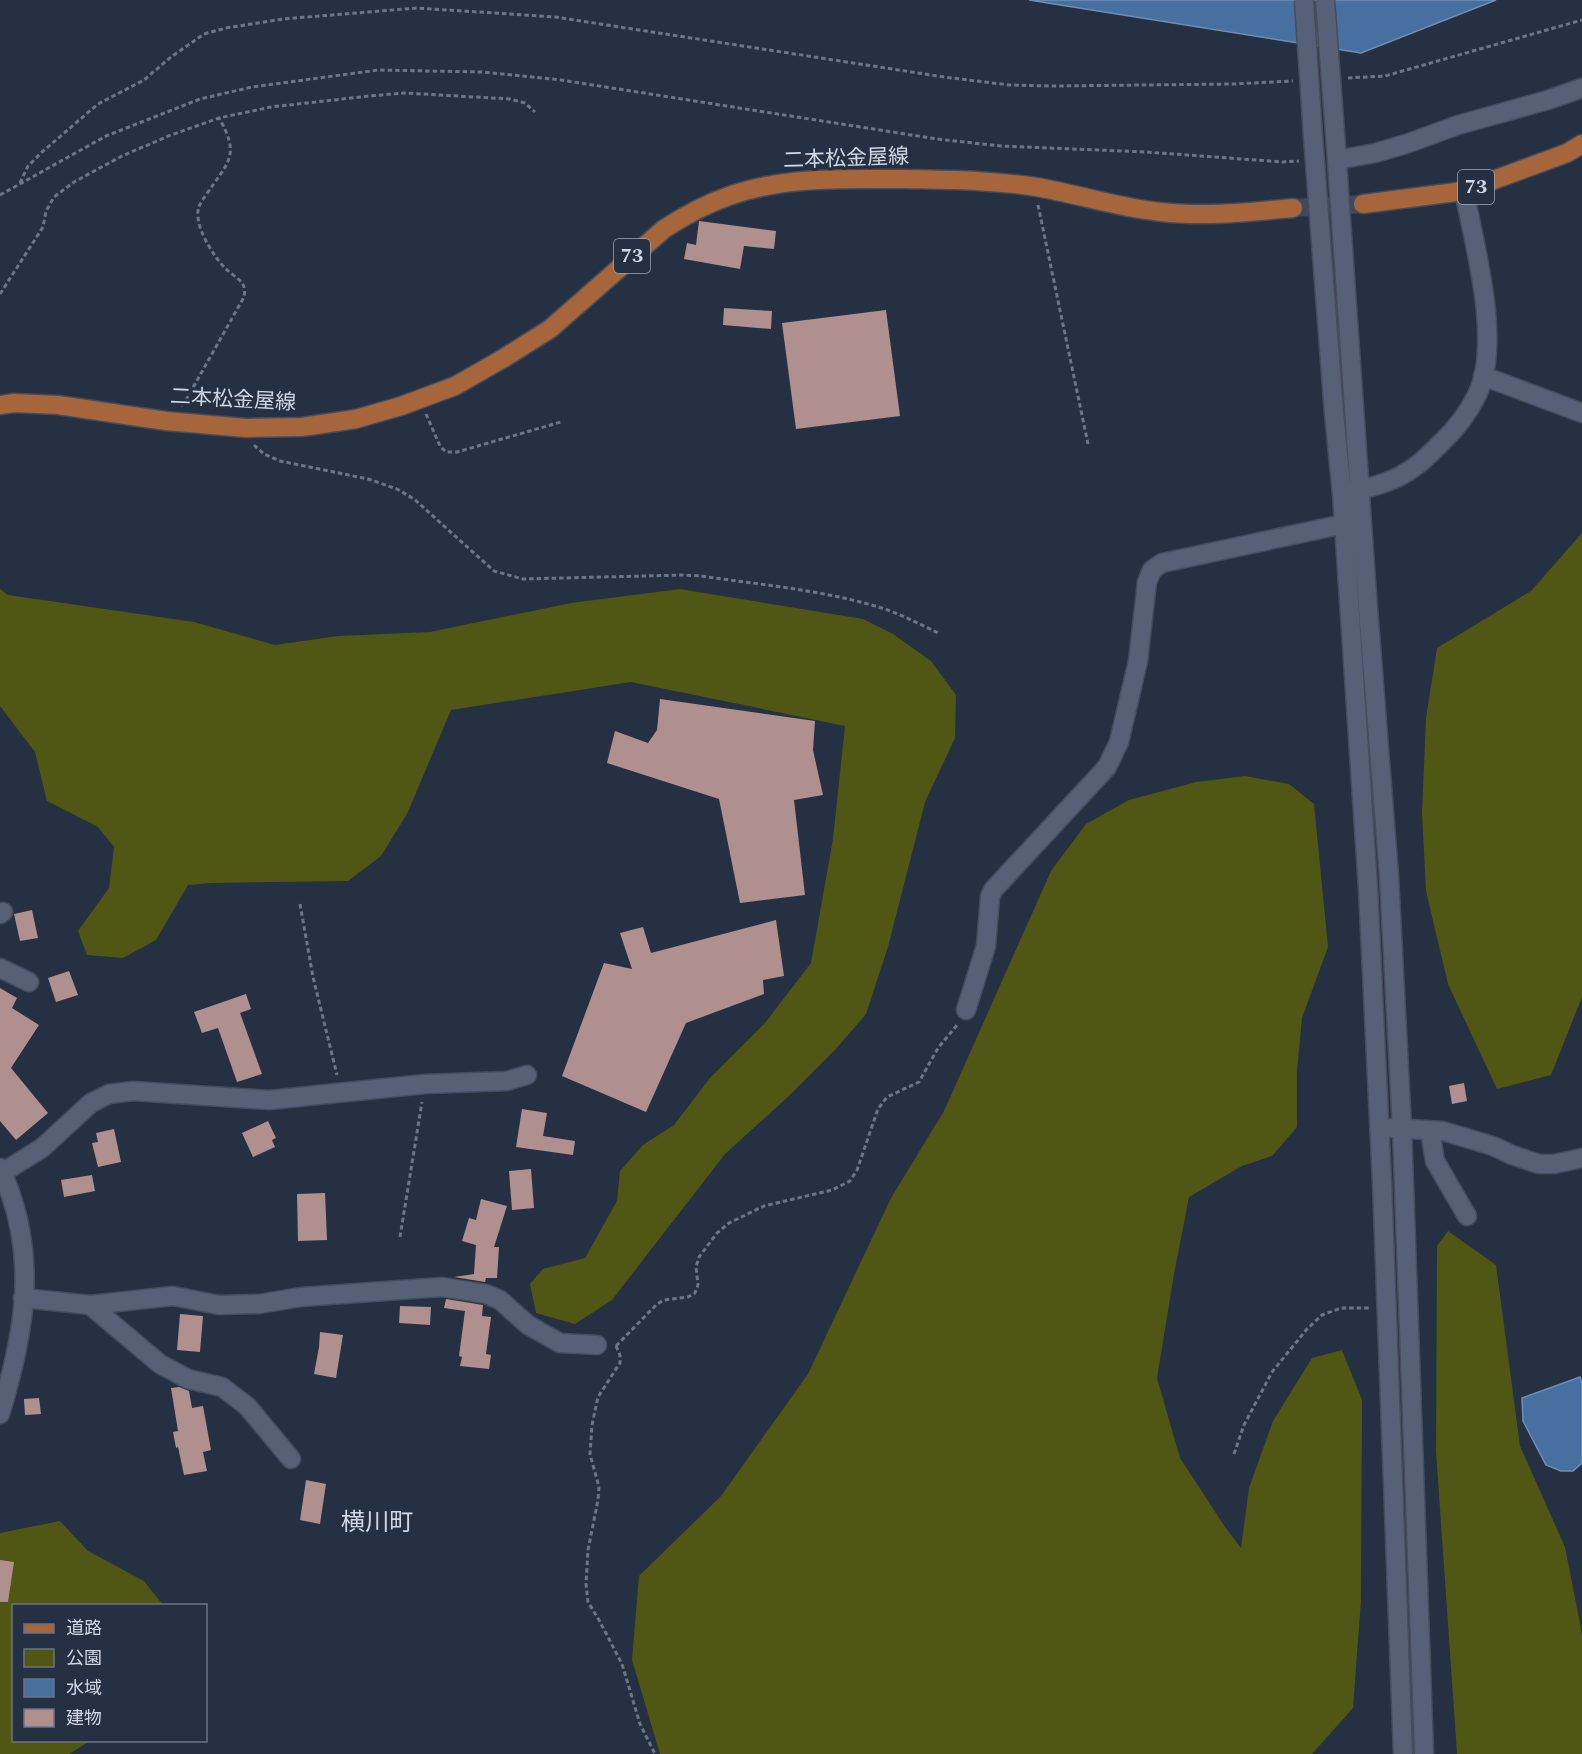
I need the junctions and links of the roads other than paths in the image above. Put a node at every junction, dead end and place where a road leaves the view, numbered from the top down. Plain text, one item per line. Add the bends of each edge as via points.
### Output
1 (1304, 0) edge
2 (1325, 0) edge
3 (1582, 88) edge
4 (1582, 144) edge
5 (1337, 160) junction
6 (1464, 191) junction
7 (1363, 204) tunnel mouth
8 (1293, 208) tunnel mouth
9 (1483, 376) junction
10 (0, 405) edge
11 (1582, 413) edge
12 (1351, 492) junction
13 (1344, 524) junction
14 (0, 968) edge
15 (29, 982) dead end
16 (966, 1010) road end
17 (527, 1075) dead end
18 (1380, 1126) junction
19 (1402, 1128) junction
20 (1430, 1131) junction
21 (1582, 1158) edge
22 (1, 1170) edge
23 (1467, 1216) dead end
24 (23, 1298) junction
25 (90, 1305) junction
26 (606, 1346) road end
27 (0, 1414) edge
28 (291, 1460) dead end
29 (1403, 1754) edge
30 (1424, 1754) edge

1 - 12 street, bridge via 1314,159
2 - 5 street, bridge
3 - 5 street via 1385,150
4 - 6 main road, 73
5 - 12 street
6 - 7 main road, 73
6 - 9 street via 1487,322
8 - 10 main road, 二本松金屋線 / 73 via 1163,213 1035,187 990,183 840,179 779,183 729,195 664,229 550,329 455,386 356,419 302,427 246,428 58,405
9 - 11 street
9 - 12 street via 1477,395 1454,431 1428,455 1402,475
12 - 13 street
12 - 19 street via 1389,876
13 - 16 street via 1162,563 1152,570 1147,582 1138,661 1119,742 1107,767 993,890 986,946
13 - 18 street
14 - 15 street
17 - 22 street via 507,1080 425,1083 269,1100 133,1091 110,1094 91,1103 42,1148
18 - 19 street
18 - 29 street
19 - 20 street
19 - 30 street
20 - 21 street via 1443,1131 1493,1146 1539,1164
20 - 23 street via 1435,1161
22 - 24 street via 23,1239
24 - 25 street
24 - 27 street via 19,1345
25 - 26 street via 173,1296 219,1305 259,1304 301,1297 442,1287 500,1300 528,1324 560,1343
25 - 28 street via 160,1364 188,1379 222,1387 247,1406

